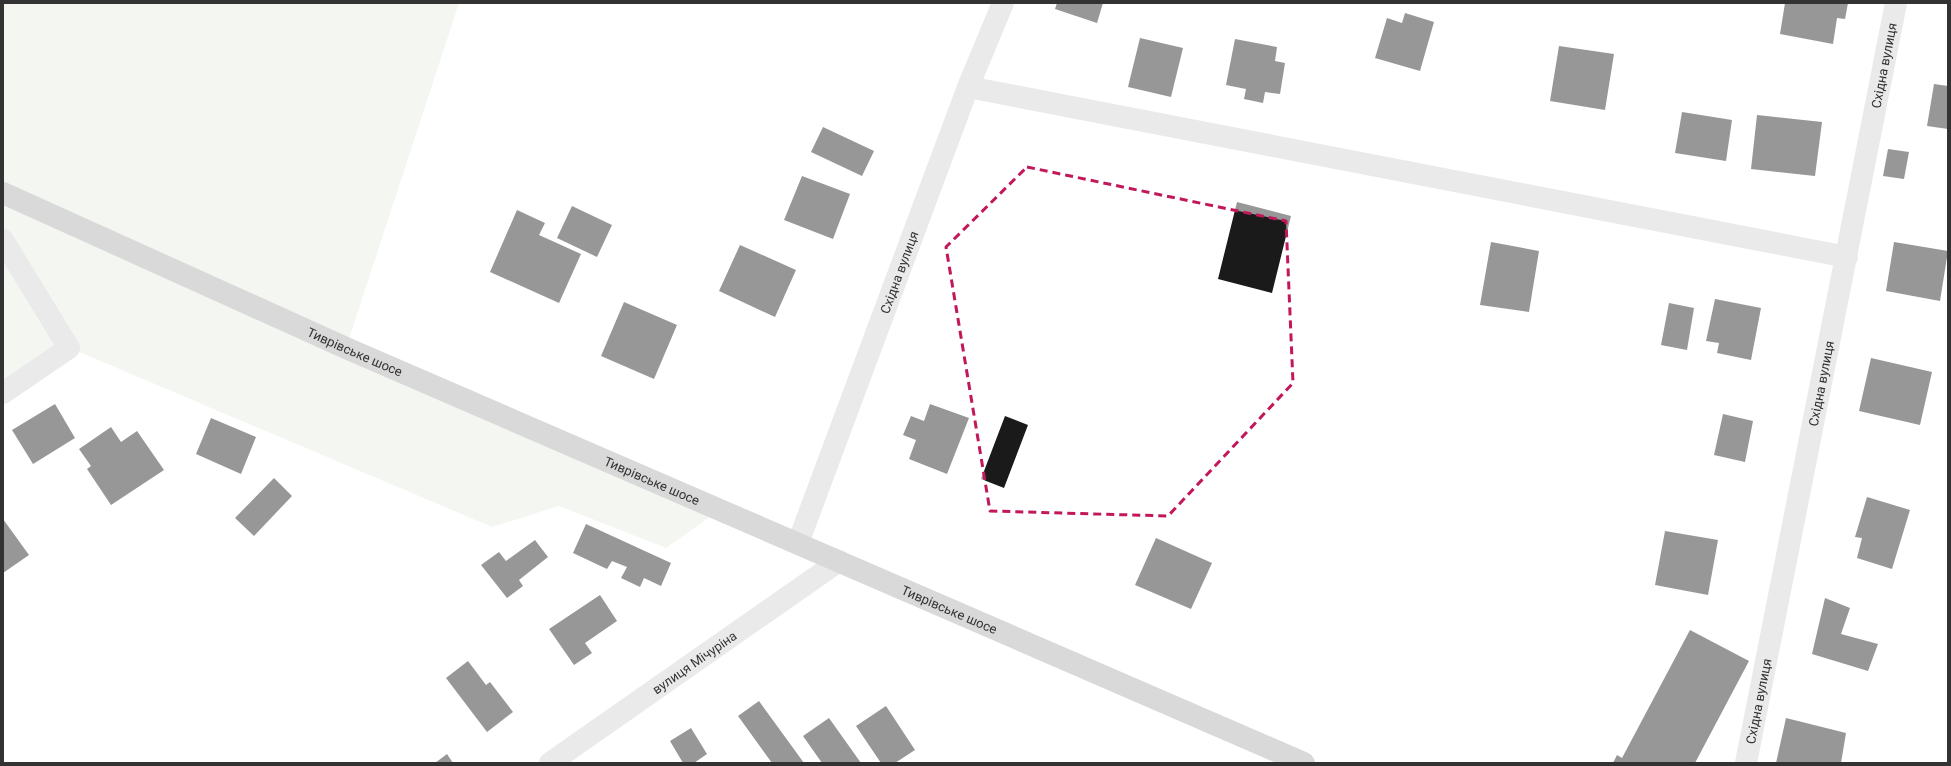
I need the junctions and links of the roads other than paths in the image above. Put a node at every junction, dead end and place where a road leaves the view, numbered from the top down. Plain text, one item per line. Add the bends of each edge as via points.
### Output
1 (1003, 3) edge
2 (1896, 3) edge
3 (968, 87) junction
4 (3, 193) edge
5 (3, 240) edge
6 (1847, 257) junction
7 (3, 393) edge
8 (798, 543) junction
9 (839, 561) junction
10 (550, 763) edge
11 (1304, 763) edge
12 (1746, 763) edge

1 - 3 street, Східна вулиця
2 - 6 street, Східна вулиця
3 - 6 street
3 - 8 street, Східна вулиця
4 - 8 main road, Тиврівське шосе via 346,348
5 - 7 street via 69,348
6 - 12 street, Східна вулиця
8 - 9 main road, Тиврівське шосе
9 - 10 street, вулиця Мічуріна
9 - 11 main road, Тиврівське шосе

